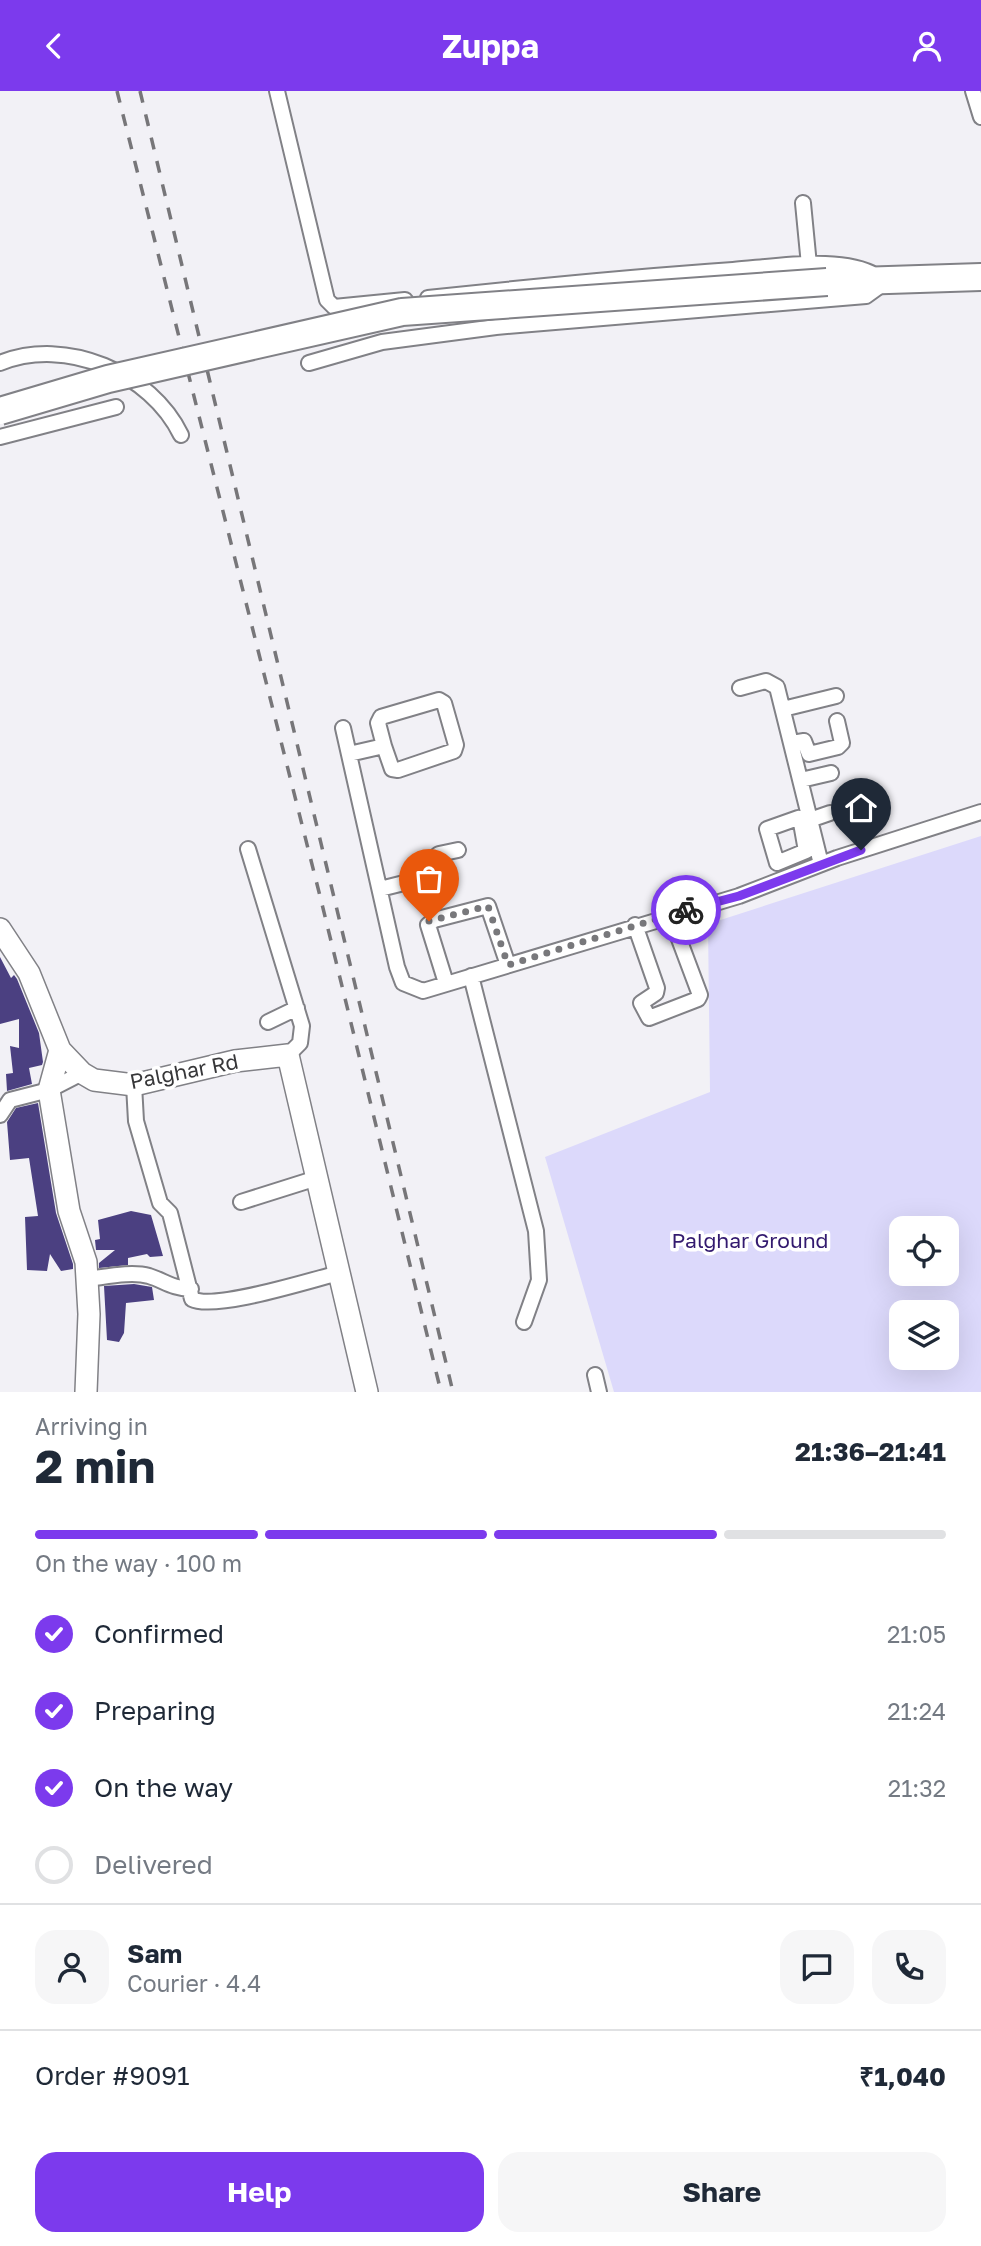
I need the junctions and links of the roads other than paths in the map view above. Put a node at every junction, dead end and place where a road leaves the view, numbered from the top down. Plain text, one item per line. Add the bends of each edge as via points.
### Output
1 (277, 91) edge
2 (973, 91) edge
3 (981, 117) edge
4 (803, 203) dead end
5 (818, 274) junction
6 (981, 277) edge
7 (886, 281) junction
8 (0, 363) edge
9 (309, 363) dead end
10 (116, 407) dead end
11 (0, 411) edge
12 (181, 435) dead end
13 (0, 437) edge
14 (740, 688) dead end
15 (836, 696) dead end
16 (783, 709) junction
17 (837, 721) dead end
18 (343, 727) dead end
19 (799, 737) junction
20 (384, 746) junction
21 (349, 754) junction
22 (831, 773) dead end
23 (801, 780) junction
24 (981, 812) edge
25 (830, 813) dead end
26 (806, 821) junction
27 (247, 849) dead end
28 (458, 850) dead end
29 (821, 864) junction
30 (380, 889) junction
31 (670, 915) junction
32 (635, 925) junction
33 (0, 929) edge
34 (508, 965) junction
35 (471, 976) junction
36 (446, 983) junction
37 (297, 1008) junction
38 (268, 1022) dead end
39 (60, 1050) junction
40 (288, 1055) junction
41 (82, 1073) junction
42 (45, 1082) junction
43 (134, 1084) junction
44 (0, 1115) edge
45 (317, 1178) junction
46 (241, 1202) dead end
47 (340, 1273) junction
48 (87, 1279) junction
49 (191, 1289) junction
50 (524, 1322) dead end
51 (595, 1375) dead end
52 (86, 1392) edge
53 (366, 1392) edge
54 (599, 1392) edge

1 - 5 street via 327,300 334,307 624,278
2 - 3 street
4 - 5 street
5 - 7 highway
5 - 11 highway, bridge via 402,313 108,379
6 - 7 highway
7 - 9 street via 866,296 496,327 382,342
8 - 12 street via 61,354 108,366 170,412
10 - 13 street
14 - 16 street via 773,683
15 - 16 street
16 - 19 street
17 - 19 street via 842,743 838,747 809,754
18 - 21 street
19 - 23 street
20 - 20 street via 378,723 381,717 439,700 444,703 454,751 398,770 392,769
20 - 21 street
21 - 30 street
22 - 23 street
23 - 26 street
24 - 29 street
25 - 26 street
26 - 29 street
27 - 37 street
28 - 30 street via 439,854 404,883
29 - 31 street via 739,896
30 - 36 street via 403,983 423,991
31 - 32 street
31 - 32 street via 700,995 649,1019 641,1003 657,988
32 - 34 street
33 - 39 street via 29,973
34 - 35 street
34 - 36 street via 488,906 434,920 428,925
35 - 36 street
35 - 50 street via 536,1231 539,1280
37 - 38 street
37 - 40 street via 303,1032
39 - 41 street
39 - 42 street
40 - 43 street, Palghar Rd via 235,1061
40 - 45 street
41 - 42 street
41 - 43 street, Palghar Rd via 94,1080
42 - 44 street via 10,1100
42 - 48 street
43 - 49 street via 136,1121 160,1203 170,1213
45 - 46 street
45 - 47 street
47 - 49 street via 246,1297 200,1303 192,1299
47 - 53 street
48 - 49 street via 150,1276 169,1287
48 - 52 street
51 - 54 street

